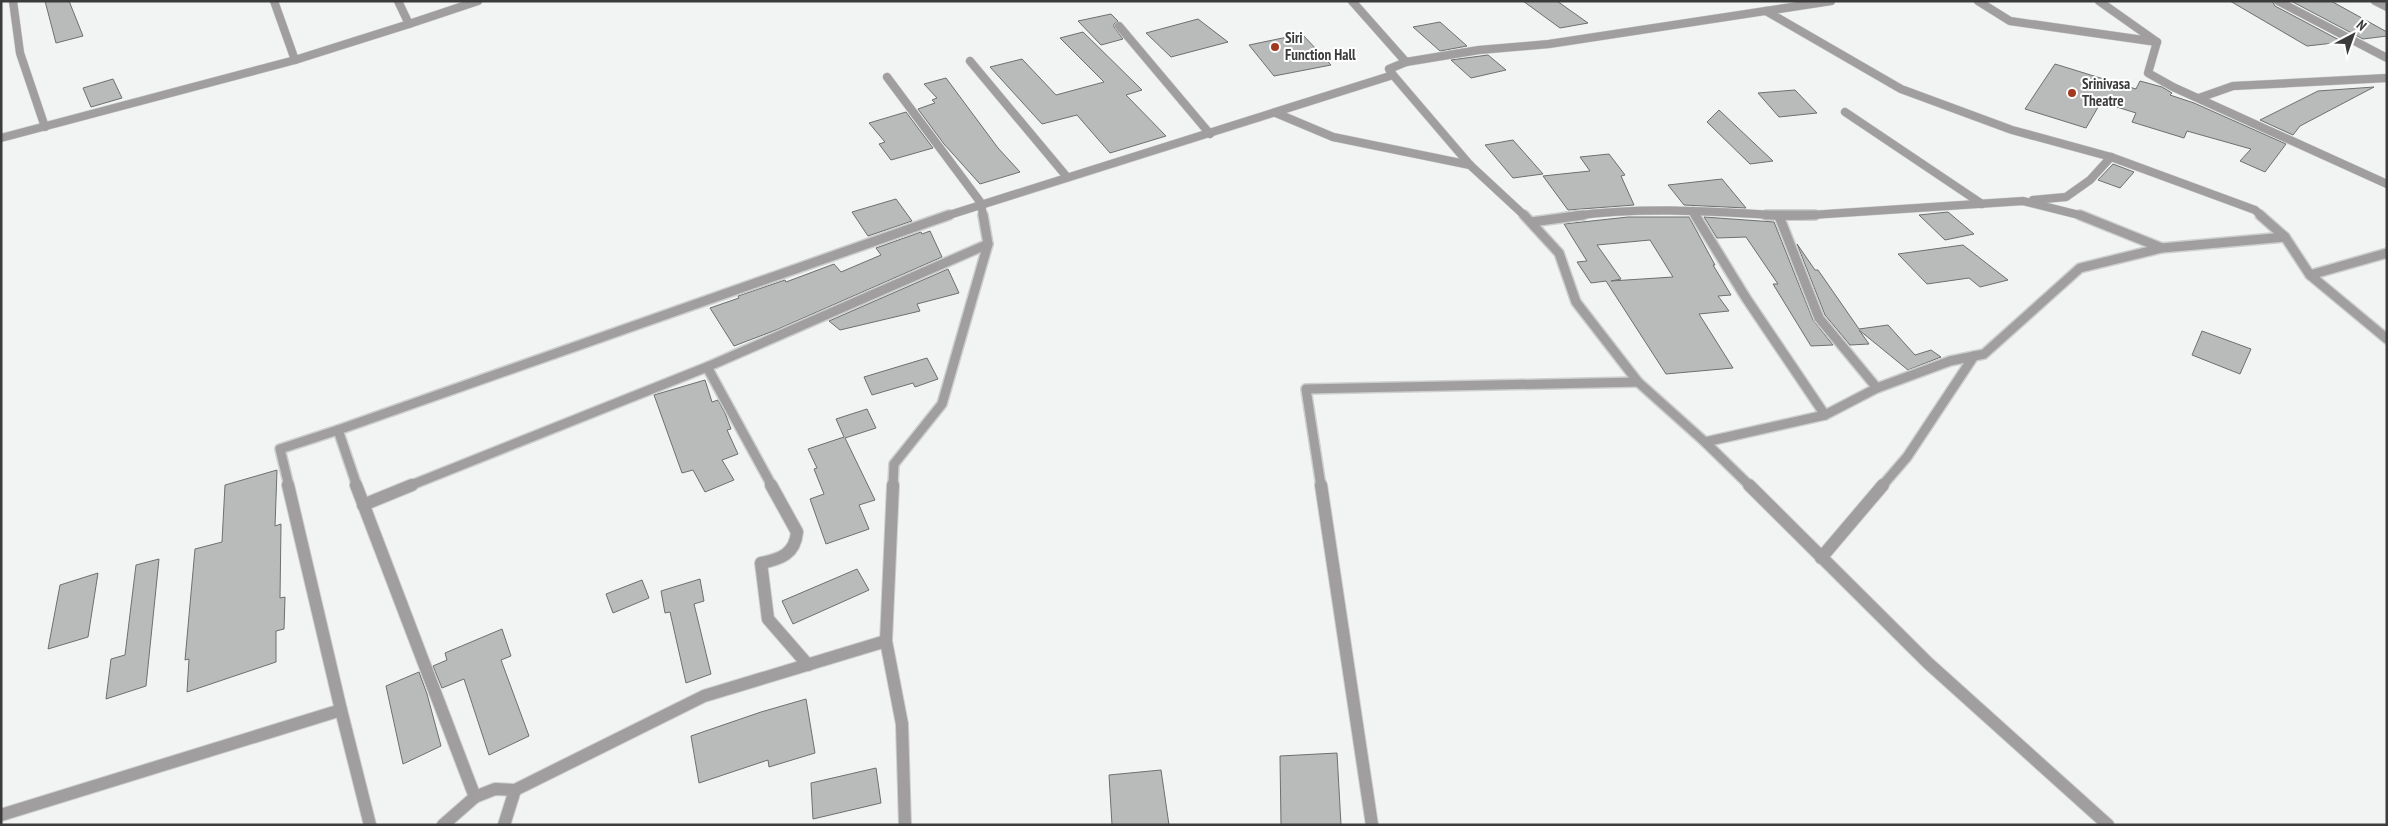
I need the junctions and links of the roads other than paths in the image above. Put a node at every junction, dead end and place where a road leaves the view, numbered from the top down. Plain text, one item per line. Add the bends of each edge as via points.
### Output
1 (12, 1) edge
2 (274, 1) edge
3 (398, 1) edge
4 (478, 1) edge
5 (1352, 1) edge
6 (1831, 1) edge
7 (1978, 1) edge
8 (2099, 1) edge
9 (2278, 1) edge
10 (2375, 1) edge
11 (1, 3) edge
12 (2387, 7) edge
13 (1766, 11) junction
14 (409, 24) junction
15 (1119, 26) dead end
16 (2157, 42) junction
17 (2387, 58) edge
18 (294, 60) junction
19 (970, 61) dead end
20 (1406, 62) junction
21 (1393, 75) junction
22 (887, 77) dead end
23 (2387, 78) edge
24 (2198, 98) junction
25 (1845, 112) dead end
26 (1276, 113) junction
27 (45, 127) junction
28 (1210, 134) junction
29 (1, 138) edge
30 (2111, 157) junction
31 (1470, 165) junction
32 (1066, 178) junction
33 (2387, 184) edge
34 (2023, 202) junction
35 (981, 203) junction
36 (1982, 204) junction
37 (1693, 211) junction
38 (1779, 216) junction
39 (1532, 222) junction
40 (2285, 237) junction
41 (988, 244) junction
42 (2162, 248) junction
43 (2387, 253) edge
44 (2310, 275) junction
45 (2387, 339) edge
46 (1974, 356) junction
47 (707, 367) junction
48 (1638, 382) junction
49 (1877, 388) junction
50 (1826, 415) junction
51 (338, 430) junction
52 (1705, 442) junction
53 (363, 505) junction
54 (1821, 558) junction
55 (886, 641) junction
56 (808, 666) junction
57 (341, 710) junction
58 (515, 790) junction
59 (475, 797) junction
60 (1, 815) edge
61 (370, 825) edge
62 (442, 825) edge
63 (504, 825) edge
64 (905, 825) edge
65 (1372, 825) edge
66 (2108, 825) edge

1 - 11 street
1 - 27 street via 20,53
2 - 18 street
3 - 14 street
4 - 14 street
5 - 20 street
6 - 13 street
7 - 16 street via 2010,21
8 - 16 street
9 - 17 street
10 - 12 street
13 - 20 street
13 - 30 street via 1901,89 2012,130
14 - 18 street
15 - 28 street
16 - 24 street via 2148,73
18 - 27 street
19 - 32 street
20 - 21 street via 1389,69
21 - 26 street
21 - 31 street
22 - 35 street
23 - 24 street via 2233,86
24 - 33 street
25 - 36 street
26 - 28 street
26 - 31 street via 1333,137
27 - 29 street
28 - 32 street
30 - 34 street via 2090,180 2066,197
30 - 40 street via 2255,210
31 - 39 street
32 - 35 street
34 - 36 street
34 - 42 street via 2074,212
35 - 41 street
35 - 51 street
36 - 38 street
37 - 38 street
37 - 39 street via 1601,212
37 - 50 street via 1746,298
38 - 49 street via 1818,318
39 - 48 street via 1559,252 1576,302
40 - 42 street
40 - 44 street
41 - 47 street
41 - 55 street via 942,404 894,464
42 - 46 street via 2080,268 1984,354
43 - 44 street
44 - 45 street
46 - 49 street via 1950,361
46 - 54 street via 1907,457
47 - 53 street
47 - 56 street via 797,532 791,552 783,559 761,563 768,619
48 - 52 street
48 - 65 street via 1306,389
49 - 50 street
50 - 52 street
51 - 53 street
51 - 57 street via 280,448
52 - 54 street
53 - 59 street
54 - 66 street via 1928,663
55 - 56 street
55 - 64 street via 902,724
56 - 58 street via 704,696
57 - 60 street
57 - 61 street
58 - 59 street via 495,789
58 - 63 street
59 - 62 street

